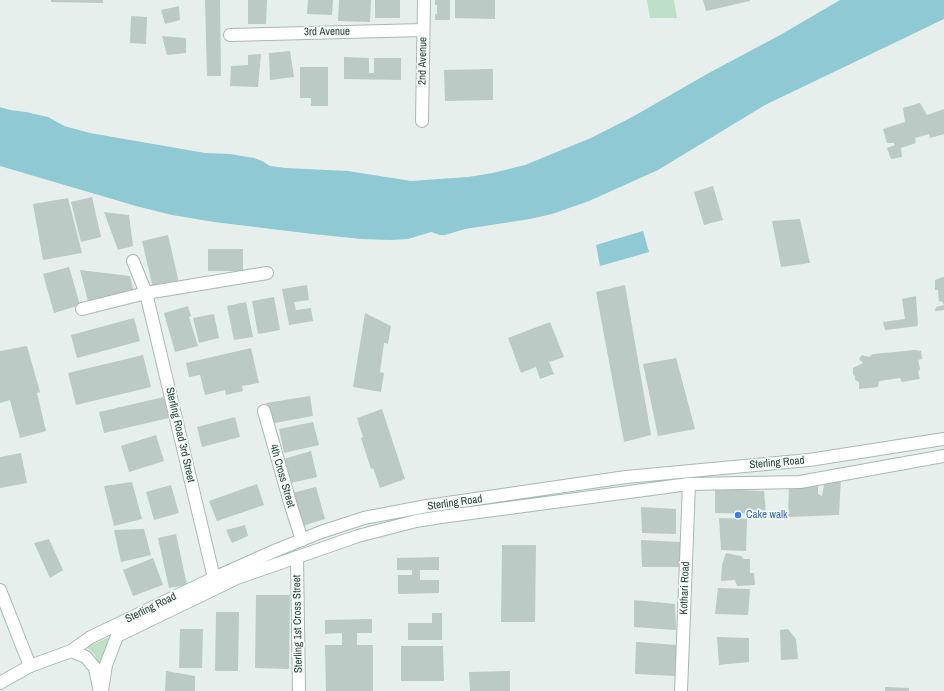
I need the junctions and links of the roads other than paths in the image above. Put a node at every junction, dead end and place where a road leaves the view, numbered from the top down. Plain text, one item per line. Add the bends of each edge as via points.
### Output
1 (424, 0) edge
2 (423, 30) junction
3 (230, 34) dead end
4 (422, 121) dead end
5 (133, 261) dead end
6 (267, 273) dead end
7 (146, 293) junction
8 (82, 309) dead end
9 (264, 412) dead end
10 (944, 438) edge
11 (944, 456) edge
12 (689, 484) junction
13 (302, 540) junction
14 (297, 557) junction
15 (214, 578) junction
16 (0, 590) edge
17 (71, 651) junction
18 (30, 666) junction
19 (0, 683) edge
20 (101, 691) edge
21 (299, 691) edge
22 (681, 691) edge

1 - 2 main road, 2nd Avenue
2 - 3 main road, 3rd Avenue
2 - 4 main road, 2nd Avenue
5 - 7 main road, Sterling Road 3rd Street
6 - 7 main road
7 - 8 main road
7 - 15 main road, Sterling Road 3rd Street
9 - 13 main road, 4th Cross Street
10 - 13 main road, Sterling Road via 809,460 626,477 427,506 364,518
11 - 12 main road, Sterling Road via 800,482
12 - 14 main road, Sterling Road via 416,521 358,536
12 - 22 main road, Kothari Road
13 - 15 main road, Sterling Road
14 - 20 main road, Sterling Road via 237,578 117,636 106,665
14 - 21 main road, Sterling 1st Cross Street
15 - 17 main road, Sterling Road via 91,637
16 - 18 main road
17 - 18 main road, Sterling Road
17 - 20 main road via 86,657 95,668
18 - 19 main road, Sterling Road

